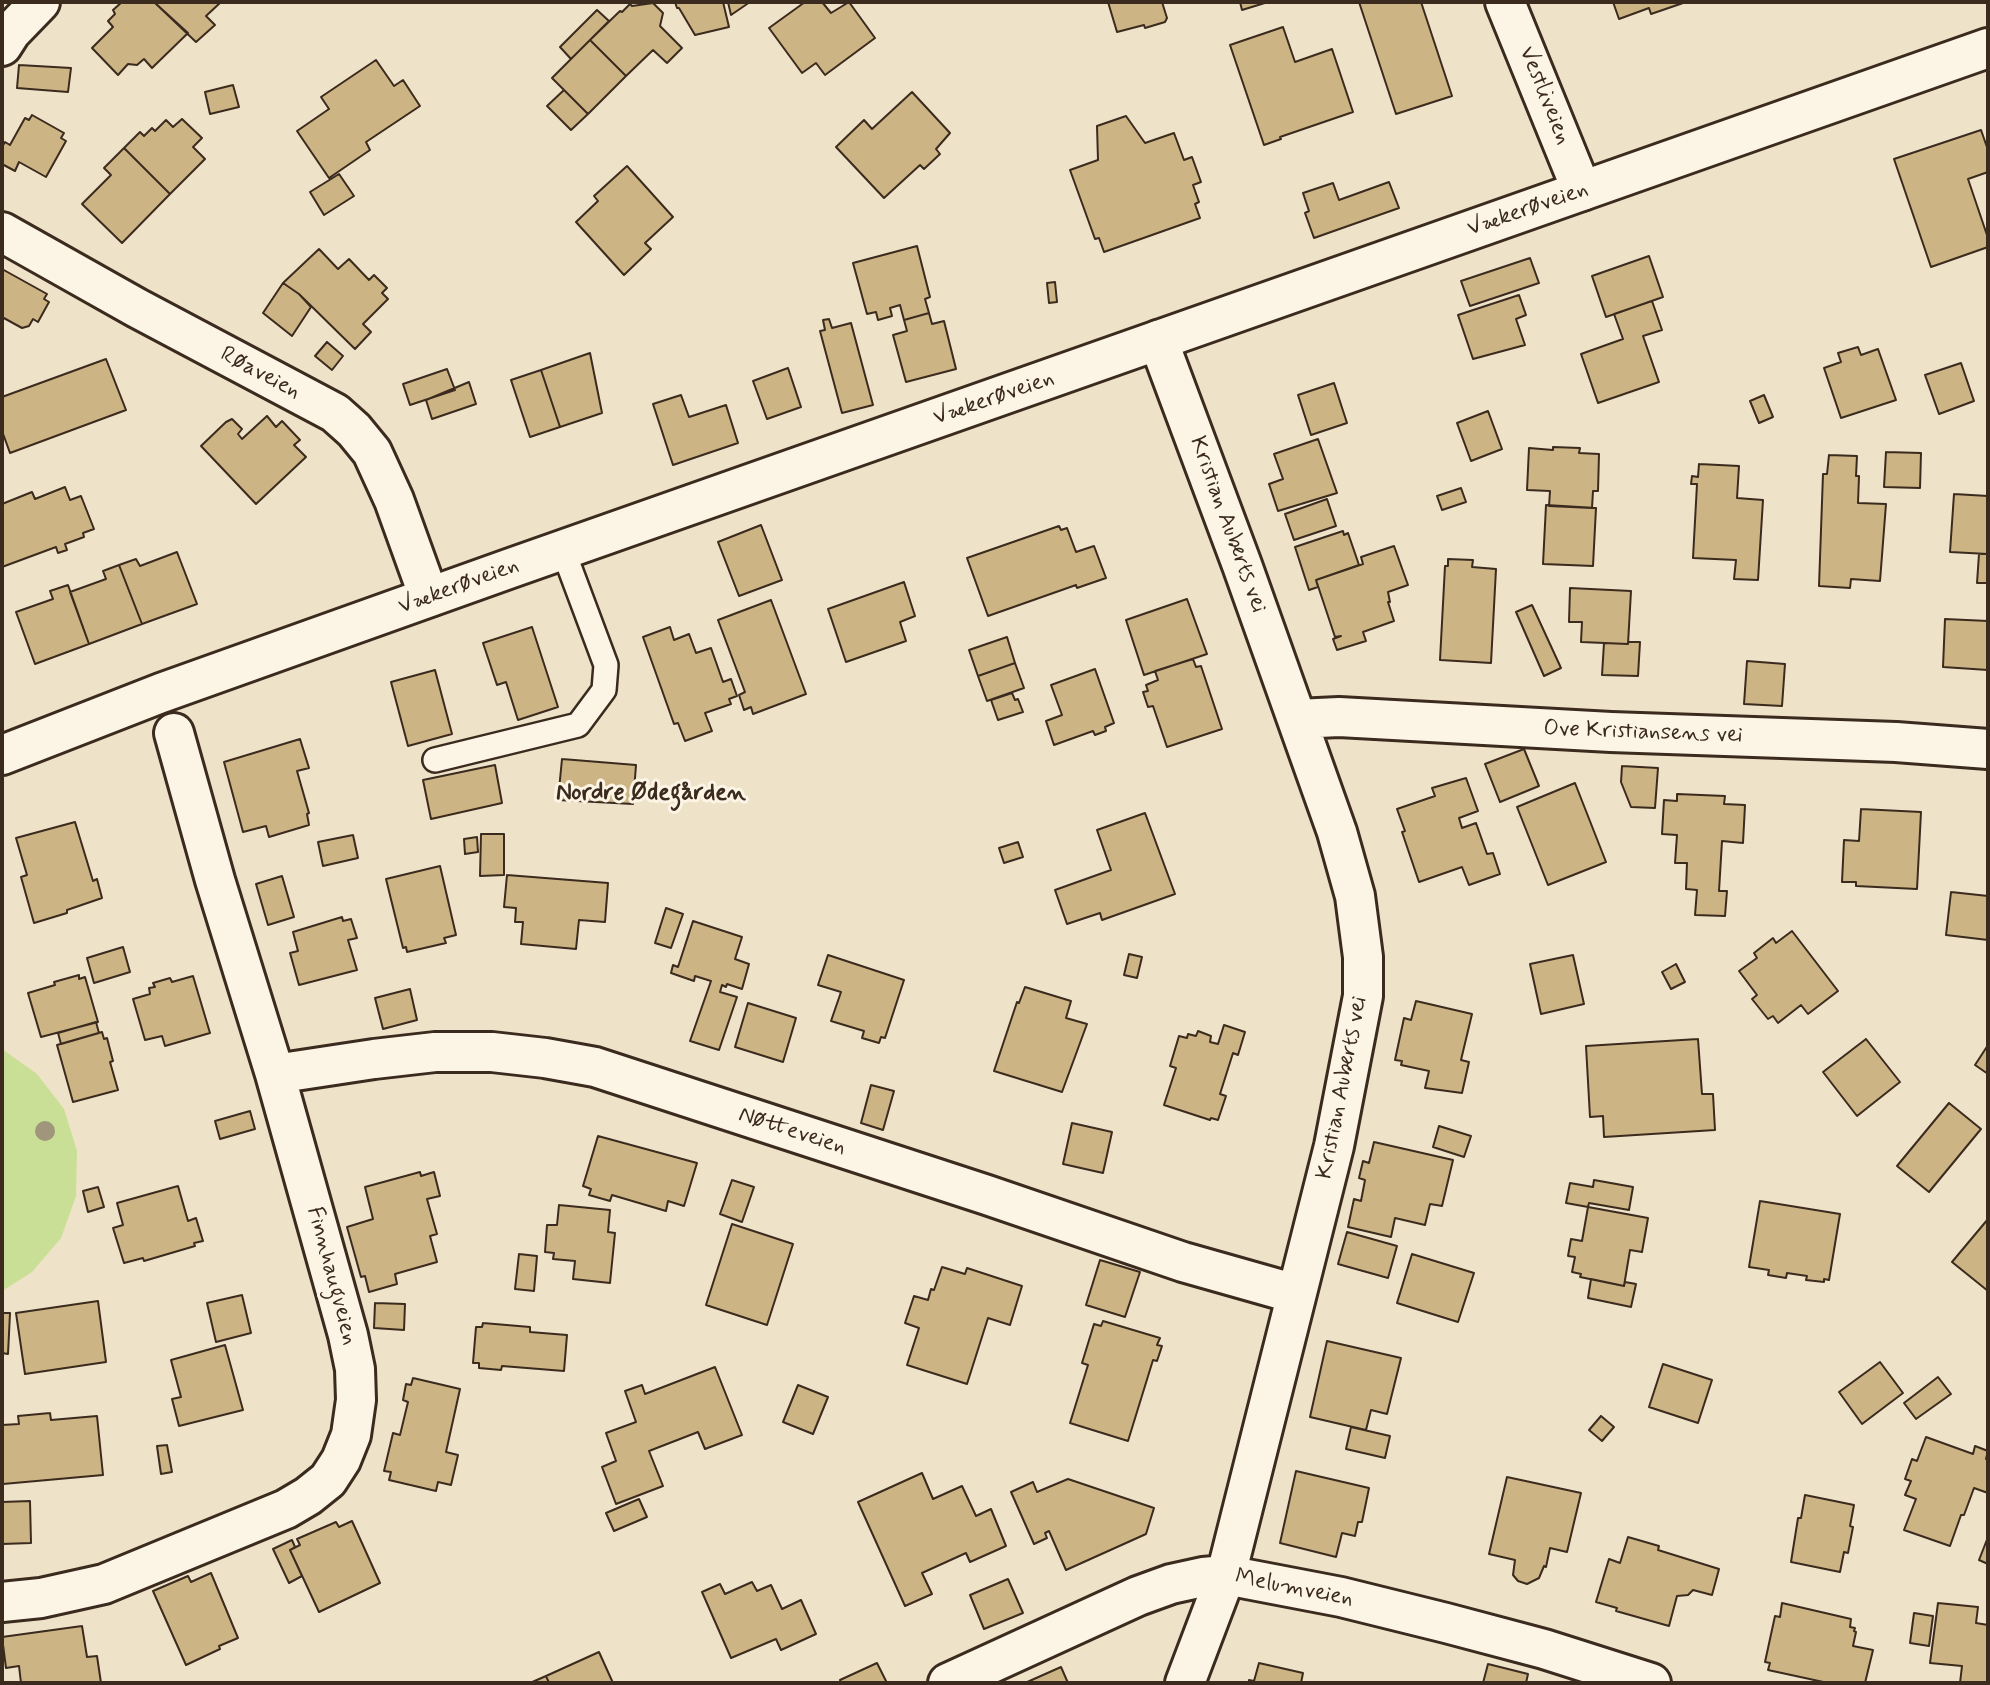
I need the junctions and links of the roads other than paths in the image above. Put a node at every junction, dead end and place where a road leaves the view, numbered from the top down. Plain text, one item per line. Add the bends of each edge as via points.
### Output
1 (40, 2) edge
2 (1505, 2) edge
3 (2, 46) edge
4 (1988, 48) edge
5 (1582, 191) junction
6 (2, 232) edge
7 (1158, 340) junction
8 (563, 550) junction
9 (429, 597) junction
10 (1297, 719) junction
11 (174, 733) dead end
12 (1988, 749) edge
13 (2, 755) edge
14 (435, 760) dead end
15 (275, 1074) junction
16 (1296, 1294) junction
17 (1226, 1575) junction
18 (2, 1602) edge
19 (948, 1683) edge
20 (1185, 1683) edge
21 (1651, 1683) edge

1 - 3 street
2 - 5 street, Vestliveien
4 - 5 street, Vækerøveien
5 - 7 street, Vækerøveien
6 - 9 street, Røaveien via 335,413 372,452
7 - 8 street, Vækerøveien
7 - 10 street, Kristian Auberts vei
8 - 9 street, Vækerøveien
8 - 14 lane via 606,665 604,690 578,725
9 - 13 street, Vækerøveien
10 - 12 street, Ove Kristiansens vei via 1339,717
10 - 16 street, Kristian Auberts vei via 1355,896 1363,996 1334,1146
11 - 15 street, Finnhaugveien
15 - 16 street, Nøtteveien via 435,1052 492,1052 595,1067 1183,1262
15 - 18 street, Finnhaugveien via 355,1369 351,1435 341,1460 328,1480 308,1496 250,1525 104,1584
16 - 17 street, Kristian Auberts vei
17 - 19 street, Melumveien via 1171,1584 1138,1596
17 - 20 street, Kristian Auberts vei
17 - 21 street, Melumveien via 1446,1623

